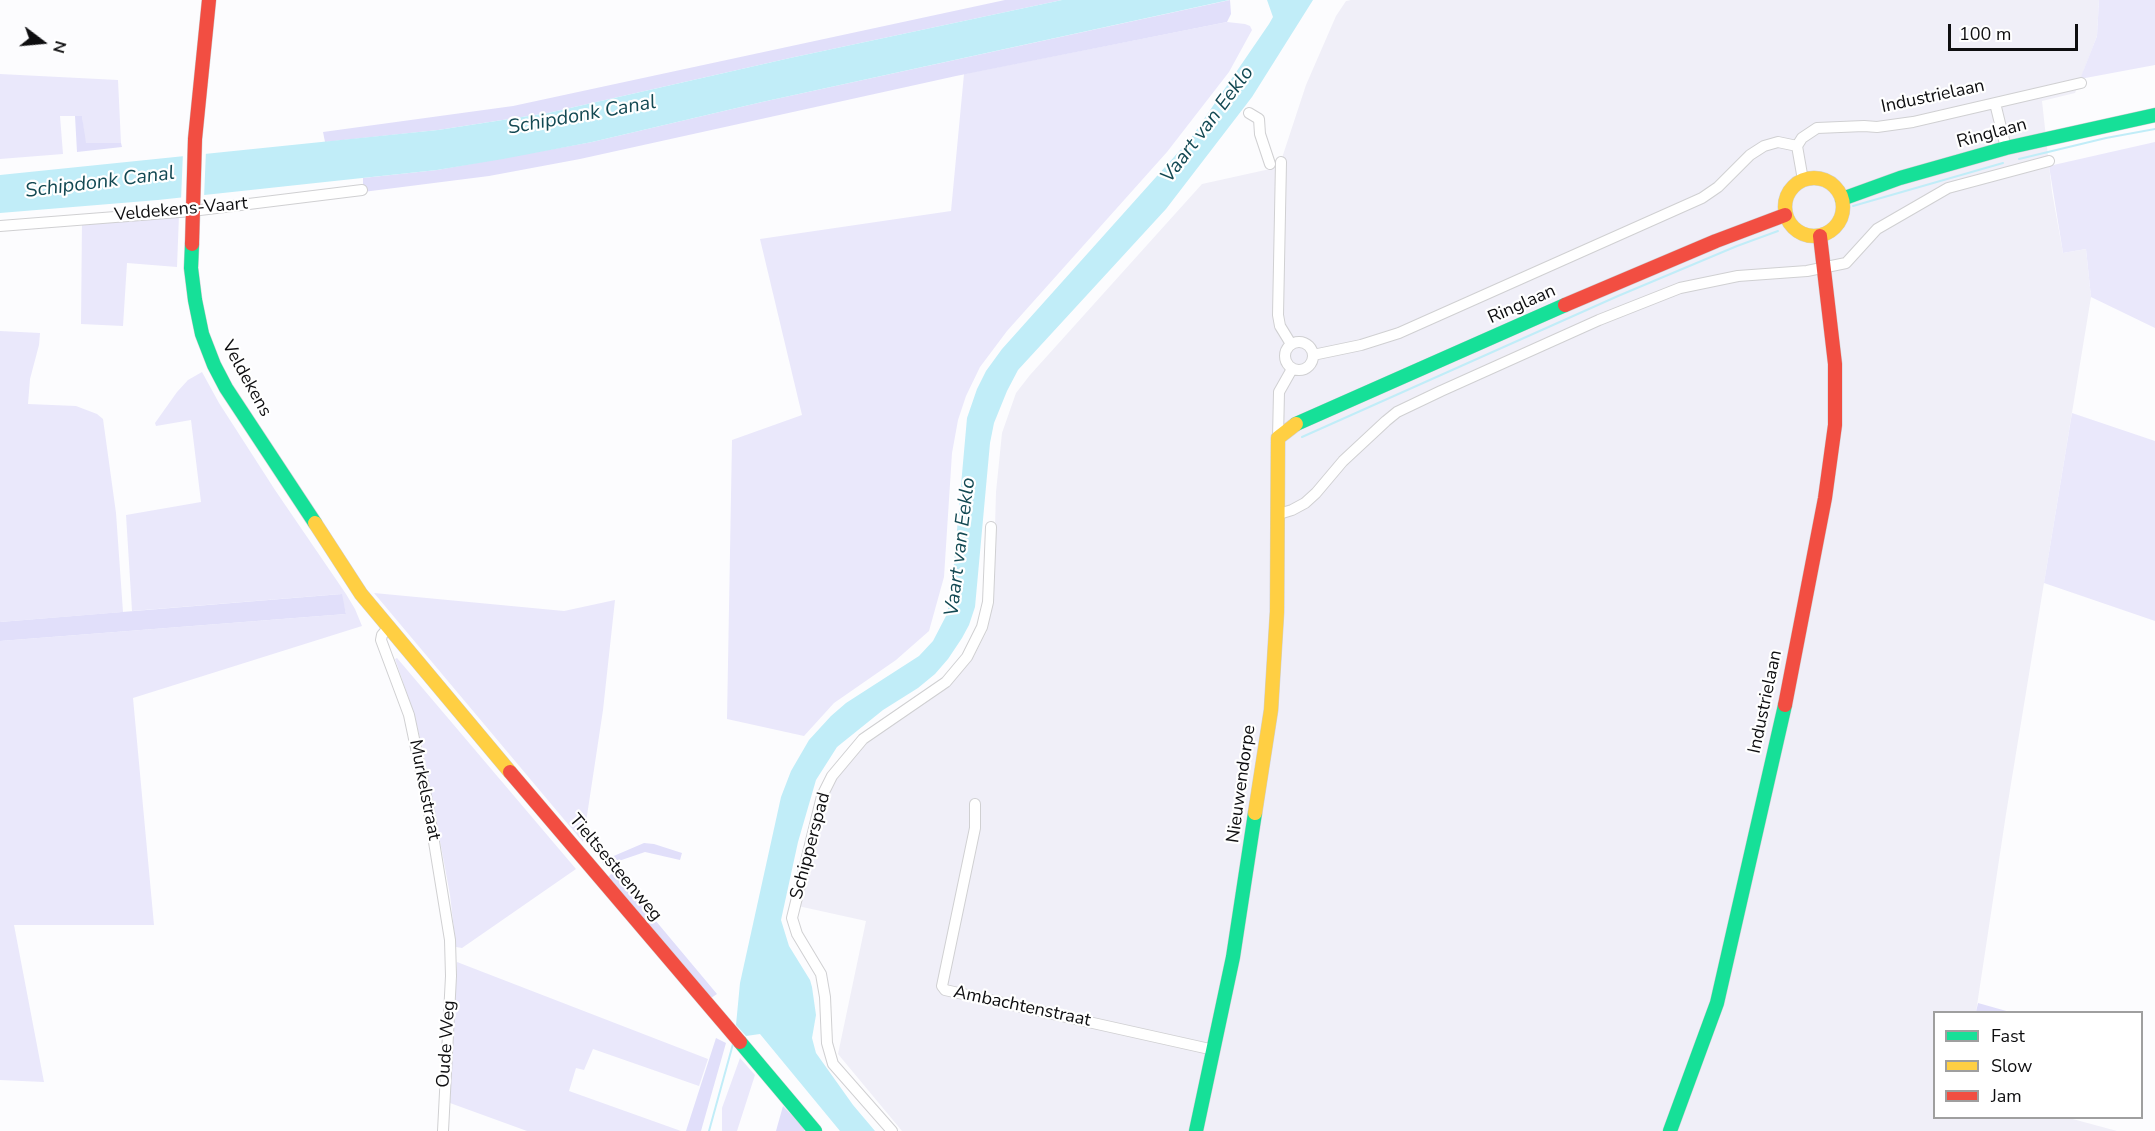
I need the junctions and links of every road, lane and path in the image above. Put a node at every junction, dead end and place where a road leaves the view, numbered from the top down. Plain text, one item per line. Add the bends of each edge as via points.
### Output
1 (209, 0) edge
2 (2081, 83) dead end
3 (1995, 103) junction
4 (1250, 113) dead end
5 (2155, 115) edge
6 (1797, 146) junction
7 (2006, 148) junction
8 (2049, 161) dead end
9 (1803, 180) junction
10 (362, 190) dead end
11 (1842, 199) junction
12 (192, 208) junction
13 (1785, 215) junction
14 (0, 226) edge
15 (1820, 236) junction
16 (1825, 269) junction
17 (1291, 344) junction
18 (1313, 355) junction
19 (1292, 369) junction
20 (1278, 438) junction
21 (1279, 514) junction
22 (992, 526) dead end
23 (388, 628) junction
24 (975, 804) dead end
25 (451, 958) joint
26 (1214, 1050) junction
27 (443, 1131) edge
28 (815, 1131) edge
29 (892, 1131) edge
30 (1196, 1131) edge
31 (1670, 1131) edge

1 - 12 main road, Veldekens
2 - 3 street, Industrielaan
3 - 6 street, Industrielaan via 1895,125 1817,128
3 - 7 street
4 - 17 street via 1259,119 1260,134 1276,163 1278,315
5 - 7 main road, Ringlaan
6 - 9 street
6 - 18 street via 1778,142 1764,146 1702,198 1410,329
7 - 11 main road, Ringlaan via 1899,178
8 - 16 street via 1948,188 1877,229 1846,263
9 - 11 main road via 1826,180
9 - 13 main road via 1786,198
10 - 12 street, Veldekens-Vaart
11 - 15 main road via 1838,224
12 - 14 street, Veldekens-Vaart
12 - 23 main road, Veldekens via 192,284 198,319 214,365 361,594
13 - 15 main road via 1800,233
13 - 20 main road, Ringlaan via 1617,282 1292,426
15 - 16 main road, Industrielaan
16 - 21 street via 1738,276 1680,288 1588,324 1397,412 1343,461 1317,493
16 - 31 main road, Industrielaan via 1835,374 1835,425 1825,498 1780,728 1717,1003
17 - 18 street via 1305,344
17 - 19 street via 1285,360
18 - 19 street via 1305,370
19 - 20 street via 1279,392
20 - 21 main road, Nieuwendorpe
21 - 26 main road, Nieuwendorpe via 1276,640 1269,719 1233,957
22 - 29 street, Schipperspad via 988,602 982,627 967,657 946,682 863,739 832,776 822,796 792,918 820,974 833,1064
23 - 25 street, Murkelstraat via 381,640 409,715 428,805
23 - 28 main road, Tieltsesteenweg
24 - 26 street, Ambachtenstraat via 975,828 942,986 945,990
25 - 27 street, Oude Weg
26 - 30 main road, Nieuwendorpe

